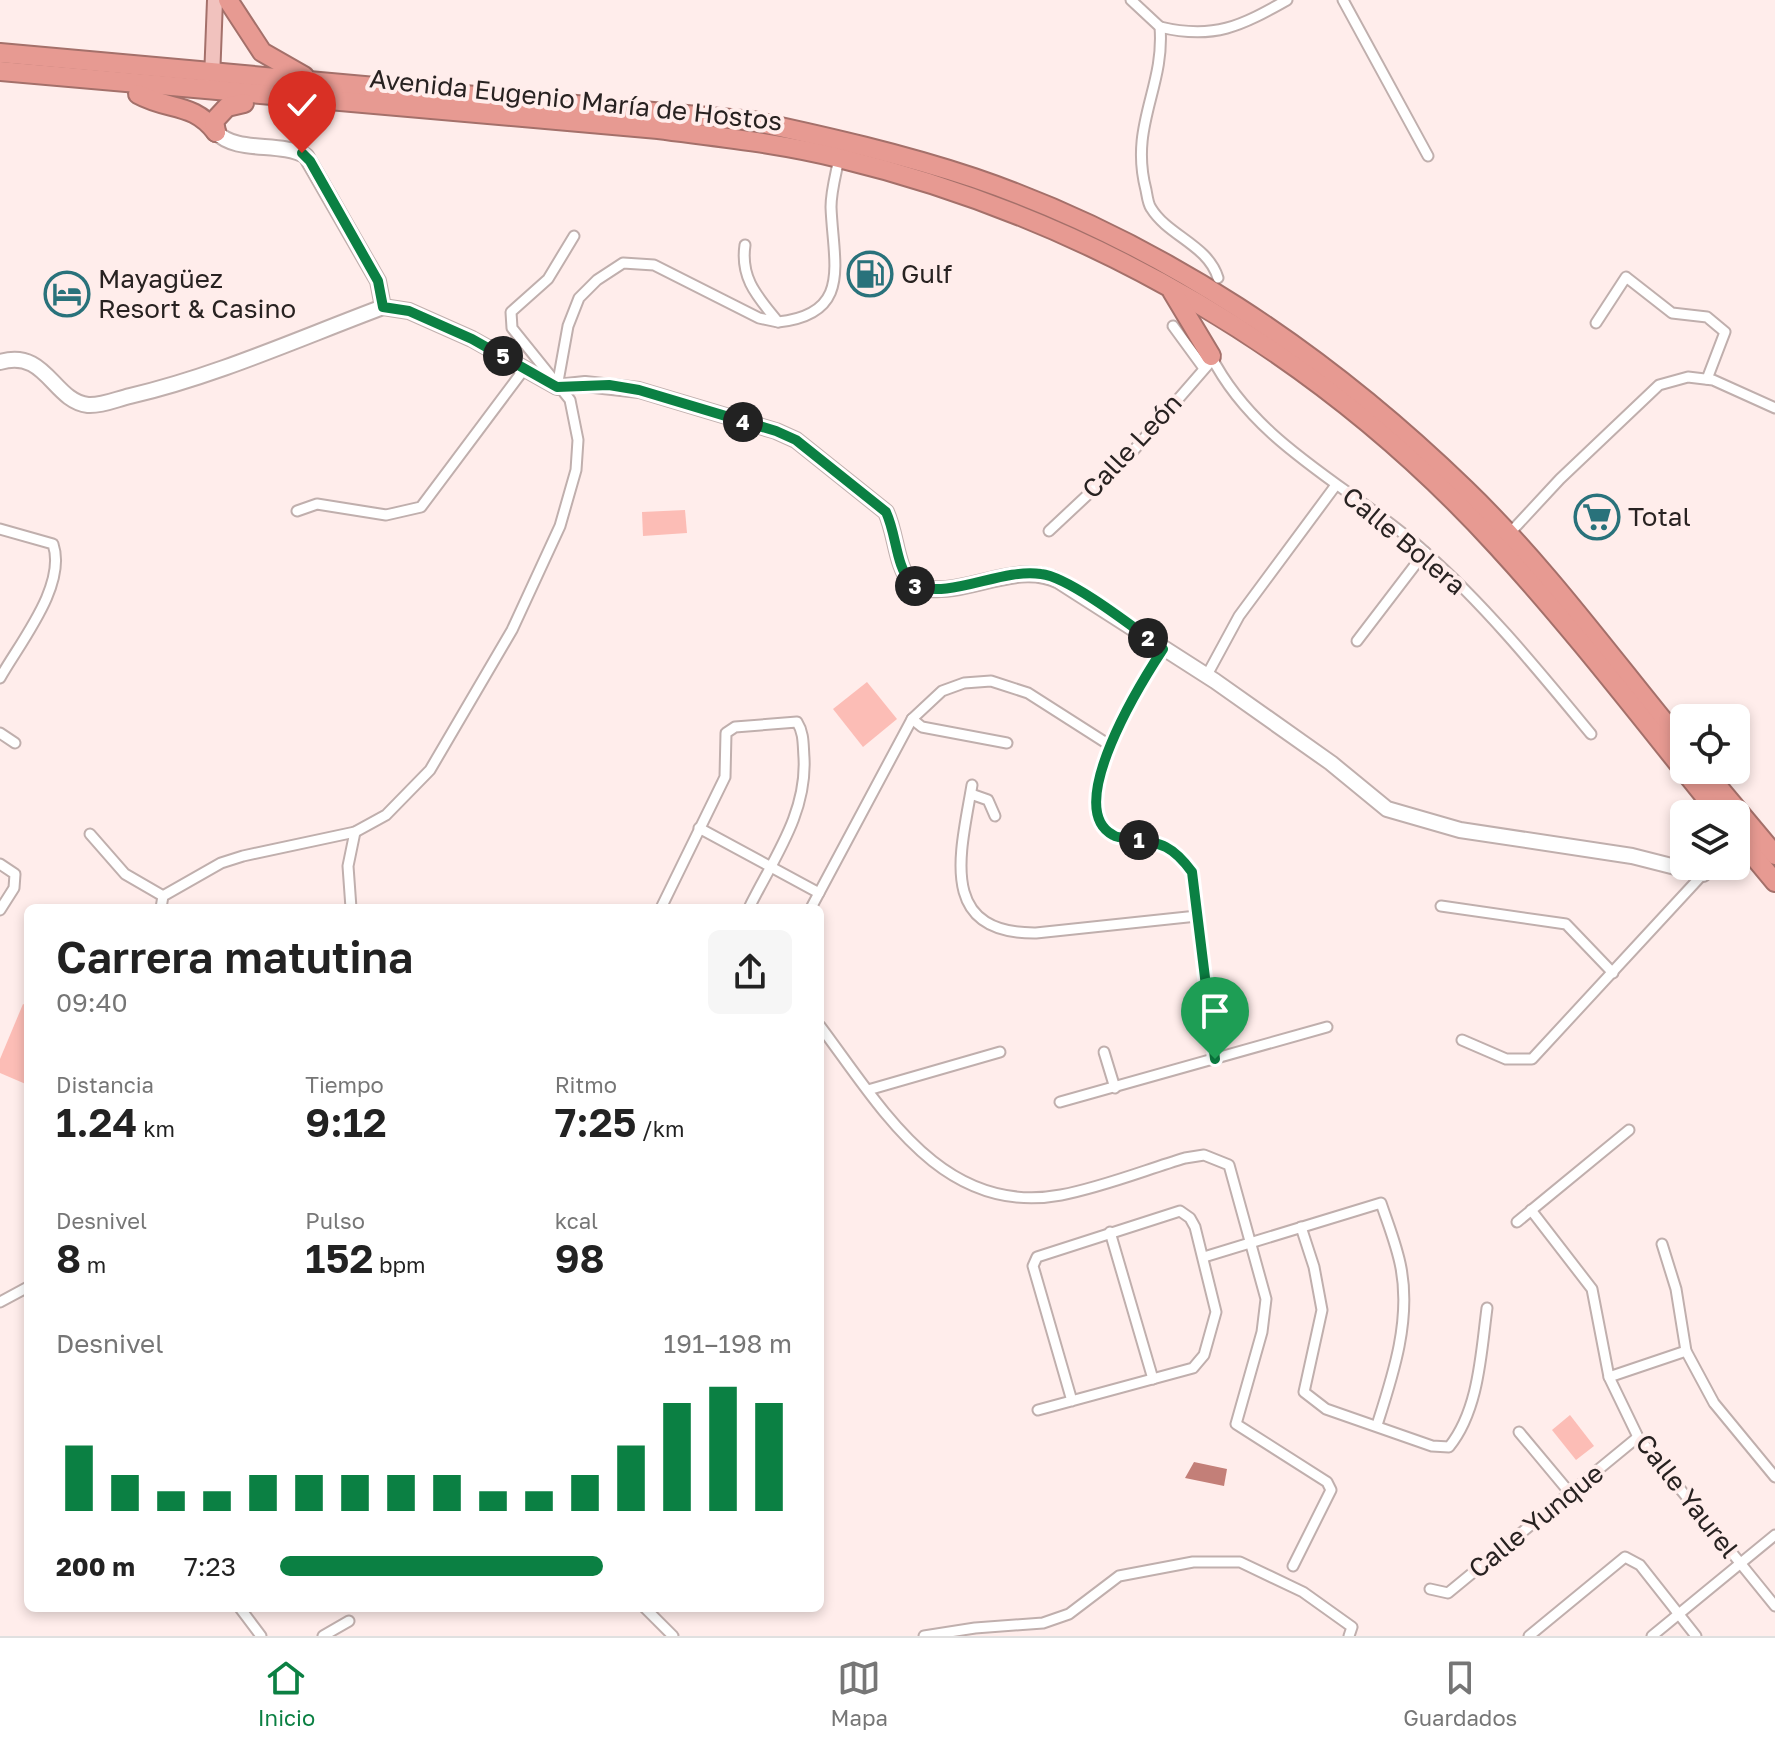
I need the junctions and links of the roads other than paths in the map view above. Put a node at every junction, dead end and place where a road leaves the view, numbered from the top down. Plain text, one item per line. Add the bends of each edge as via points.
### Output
1 (215, 0) edge
2 (228, 0) edge
3 (1131, 0) edge
4 (1287, 0) edge
5 (1343, 0) edge
6 (1160, 27) junction
7 (0, 53) edge
8 (0, 71) edge
9 (212, 79) junction
10 (314, 80) junction
11 (0, 81) edge
12 (138, 94) junction
13 (244, 103) junction
14 (387, 106) junction
15 (216, 132) junction
16 (1428, 156) dead end
17 (839, 158) junction
18 (574, 236) dead end
19 (745, 245) dead end
20 (1157, 260) junction
21 (1218, 278) junction
22 (1168, 285) junction
23 (383, 307) junction
24 (1222, 318) junction
25 (778, 322) junction
26 (1596, 323) dead end
27 (1173, 326) dead end
28 (1271, 329) junction
29 (1209, 361) junction
30 (0, 362) edge
31 (525, 368) junction
32 (1707, 379) junction
33 (557, 387) junction
34 (1775, 408) edge
35 (1336, 485) junction
36 (297, 511) dead end
37 (0, 529) edge
38 (1049, 531) dead end
39 (1503, 540) junction
40 (1425, 552) junction
41 (1357, 641) dead end
42 (1163, 649) junction
43 (1207, 675) junction
44 (0, 678) edge
45 (912, 719) junction
46 (995, 729) dead end
47 (1670, 730) edge
48 (0, 733) edge
49 (1591, 734) dead end
50 (15, 743) dead end
51 (1111, 746) junction
52 (1708, 800) edge
53 (995, 816) dead end
54 (699, 828) junction
55 (355, 832) junction
56 (90, 834) dead end
57 (1750, 842) edge
58 (1750, 848) edge
59 (1775, 855) edge
60 (1670, 863) edge
61 (0, 864) edge
62 (770, 866) junction
63 (1699, 880) edge
64 (1775, 882) edge
65 (819, 893) junction
66 (163, 896) junction
67 (162, 904) edge
68 (351, 904) edge
69 (663, 904) edge
70 (751, 904) edge
71 (813, 904) edge
72 (1441, 906) dead end
73 (0, 910) edge
74 (1197, 916) junction
75 (1613, 973) junction
76 (1327, 1027) dead end
77 (824, 1031) edge
78 (1462, 1040) dead end
79 (1000, 1052) dead end
80 (1104, 1052) dead end
81 (1215, 1059) junction
82 (1115, 1088) junction
83 (868, 1090) junction
84 (1060, 1102) dead end
85 (1629, 1130) dead end
86 (1531, 1210) junction
87 (1517, 1222) dead end
88 (1301, 1227) junction
89 (1110, 1232) junction
90 (1252, 1243) junction
91 (1662, 1244) dead end
92 (1204, 1257) junction
93 (24, 1289) edge
94 (0, 1302) edge
95 (1487, 1308) dead end
96 (1686, 1351) junction
97 (1609, 1377) junction
98 (1153, 1379) junction
99 (1072, 1401) junction
100 (1038, 1410) dead end
101 (1377, 1425) junction
102 (1519, 1432) dead end
103 (1638, 1437) junction
104 (1775, 1477) edge
105 (1570, 1493) junction
106 (1775, 1535) edge
107 (1741, 1563) junction
108 (1293, 1566) dead end
109 (1430, 1589) dead end
110 (1775, 1606) edge
111 (243, 1612) edge
112 (649, 1612) edge
113 (1678, 1615) junction
114 (349, 1621) dead end
115 (261, 1636) edge
116 (323, 1636) edge
117 (673, 1636) edge
118 (924, 1636) edge
119 (1349, 1636) edge
120 (1529, 1636) edge
121 (1652, 1636) edge
122 (1696, 1636) edge

1 - 9 main road
2 - 10 highway via 262,52
3 - 6 street
4 - 6 street via 1239,28 1206,33
5 - 16 street
6 - 21 street via 1162,52 1140,137 1141,171 1151,208 1213,263
7 - 9 highway, Avenida Eugenio María de Hostos
8 - 9 highway, Avenida Eugenio María de Hostos
9 - 10 highway, Avenida Eugenio María de Hostos
9 - 14 highway, Avenida Eugenio María de Hostos
10 - 20 highway, Avenida Eugenio María de Hostos via 722,118 840,139 1002,188
11 - 12 highway
12 - 13 highway
12 - 15 highway via 200,113
13 - 14 highway via 373,111
13 - 15 highway via 220,111 214,121
14 - 17 highway, Avenida Eugenio María de Hostos via 658,129
15 - 23 street via 230,142 306,156 378,281
17 - 22 highway, Avenida Eugenio María de Hostos via 1009,210
17 - 25 street via 831,203 835,279 828,301 806,319
18 - 33 street via 548,279 511,312 512,328
19 - 25 street via 742,262 748,285
20 - 21 highway via 1172,261 1208,281
20 - 28 highway, Avenida Eugenio María de Hostos
21 - 28 highway via 1224,290
22 - 24 highway, Avenida Eugenio María de Hostos
22 - 29 highway
23 - 30 street via 168,387 97,404 75,400 32,364
23 - 31 street via 409,311
24 - 29 highway via 1209,320 1204,327
24 - 39 highway, Avenida Eugenio María de Hostos via 1363,420
25 - 33 street via 759,318 654,265 623,263 579,298
26 - 32 street via 1626,277 1672,313 1718,323 1725,332
27 - 29 street, Calle Bolera
28 - 39 highway, Avenida Eugenio María de Hostos via 1372,405 1466,490
29 - 35 street, Calle Bolera via 1269,435
29 - 38 street, Calle León via 1127,458
31 - 33 street
31 - 36 street via 421,507 386,515 317,504
32 - 34 street
32 - 39 street via 1688,377 1659,385
33 - 42 street via 639,390 776,431 796,440 886,512 901,570 912,585 932,589 1047,575
33 - 55 street via 570,400 578,440 576,470 560,526 512,630 430,770 386,815
35 - 40 street, Calle Bolera
35 - 43 street via 1239,616
37 - 44 street via 53,544 58,560 55,581
39 - 47 highway, Avenida Eugenio María de Hostos
39 - 52 highway, Avenida Eugenio María de Hostos
40 - 41 street
40 - 49 street, Calle Bolera via 1510,636
42 - 43 street
42 - 51 street via 1125,707
43 - 60 street via 1387,809 1460,830
45 - 46 street via 922,727 1002,742
45 - 51 street via 942,691 991,681 1028,693
45 - 65 street
48 - 50 street
51 - 74 street via 1095,800 1097,818 1113,835 1177,851 1192,872
53 - 74 street via 988,800 971,790 960,884 972,908 992,926 1036,933
54 - 62 street
54 - 62 street via 725,777 726,733 735,727 797,722 803,731 806,786 793,825
54 - 69 street
55 - 66 street via 221,863
55 - 68 street via 348,866
56 - 66 street via 125,874
57 - 59 highway
58 - 64 highway
61 - 73 street via 15,874 14,888
62 - 65 street
62 - 70 street
63 - 75 street
65 - 71 street
66 - 67 street
72 - 75 street via 1566,924
74 - 81 street
75 - 78 street via 1532,1059 1506,1059
76 - 81 street
77 - 83 street
79 - 83 street
80 - 82 street
81 - 82 street
82 - 84 street
83 - 90 street via 903,1137 939,1169 999,1193 1060,1195 1185,1158 1215,1159 1229,1165
85 - 86 street
86 - 87 street
86 - 97 street, Calle Yaurel via 1592,1289
88 - 90 street
88 - 101 street via 1322,1310 1304,1392 1326,1409
88 - 101 street via 1381,1203 1401,1268 1403,1305 1396,1366
89 - 92 street via 1180,1211 1190,1218
89 - 98 street
89 - 99 street via 1047,1251 1033,1266
90 - 92 street
90 - 108 street via 1266,1314 1236,1424 1327,1482 1331,1490
91 - 96 street
92 - 98 street via 1216,1312 1204,1355 1193,1368
93 - 94 street
95 - 101 street via 1478,1373 1466,1415 1449,1447 1432,1446
96 - 97 street
96 - 104 street via 1714,1403
97 - 103 street, Calle Yaurel
98 - 99 street
99 - 100 street
102 - 105 street
103 - 105 street, Calle Yunque
103 - 107 street, Calle Yaurel
105 - 109 street, Calle Yunque via 1448,1593
106 - 107 street
107 - 110 street, Calle Yaurel
107 - 113 street
111 - 115 street
112 - 117 street
113 - 120 street via 1640,1565 1625,1557
113 - 121 street
113 - 122 street
114 - 116 street
118 - 119 street via 1043,1623 1069,1614 1119,1576 1193,1562 1240,1562 1303,1592 1352,1627

